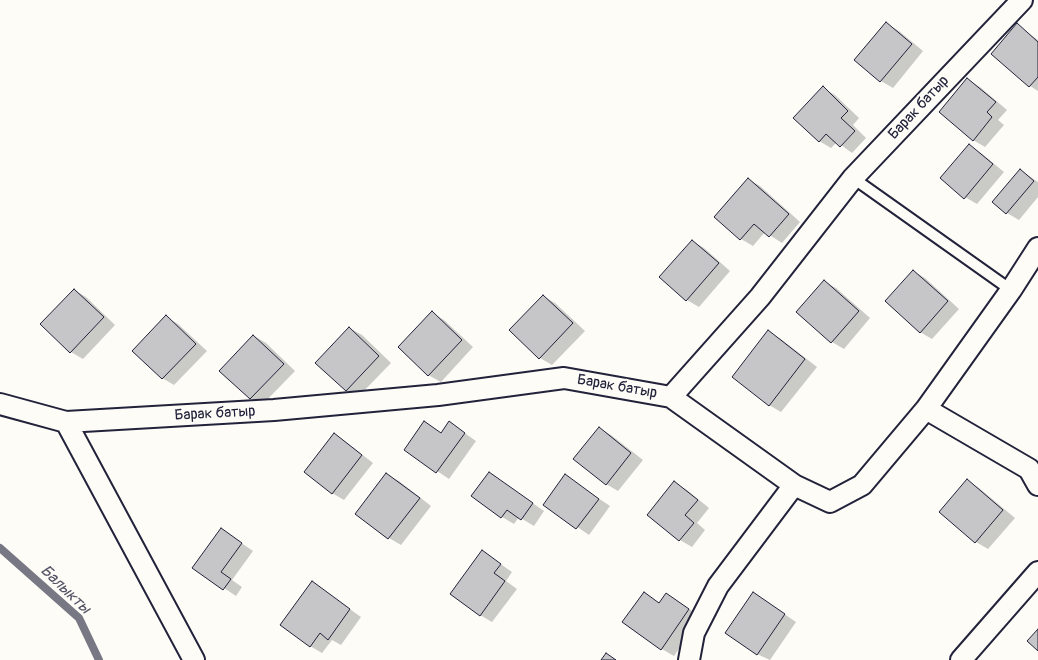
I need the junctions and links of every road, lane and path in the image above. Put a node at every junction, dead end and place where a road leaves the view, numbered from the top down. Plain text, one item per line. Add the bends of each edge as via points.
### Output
1 (1022, 0) edge
2 (853, 178) junction
3 (1038, 248) edge
4 (1011, 290) junction
5 (670, 397) junction
6 (0, 404) edge
7 (926, 409) junction
8 (66, 422) junction
9 (794, 485) junction
10 (1038, 485) edge
11 (1038, 572) edge
12 (194, 660) edge
13 (689, 660) edge
14 (961, 660) edge

1 - 2 street, Барак батыр
2 - 4 lane
2 - 5 street, Барак батыр via 760,297
3 - 4 street
4 - 7 street
5 - 8 street, Барак батыр via 564,378 438,395 274,410
5 - 9 street
6 - 8 street, Барак батыр
7 - 9 street via 862,485 830,502
7 - 10 street via 1029,469
8 - 12 street
9 - 13 street via 718,586 694,633
11 - 14 street

